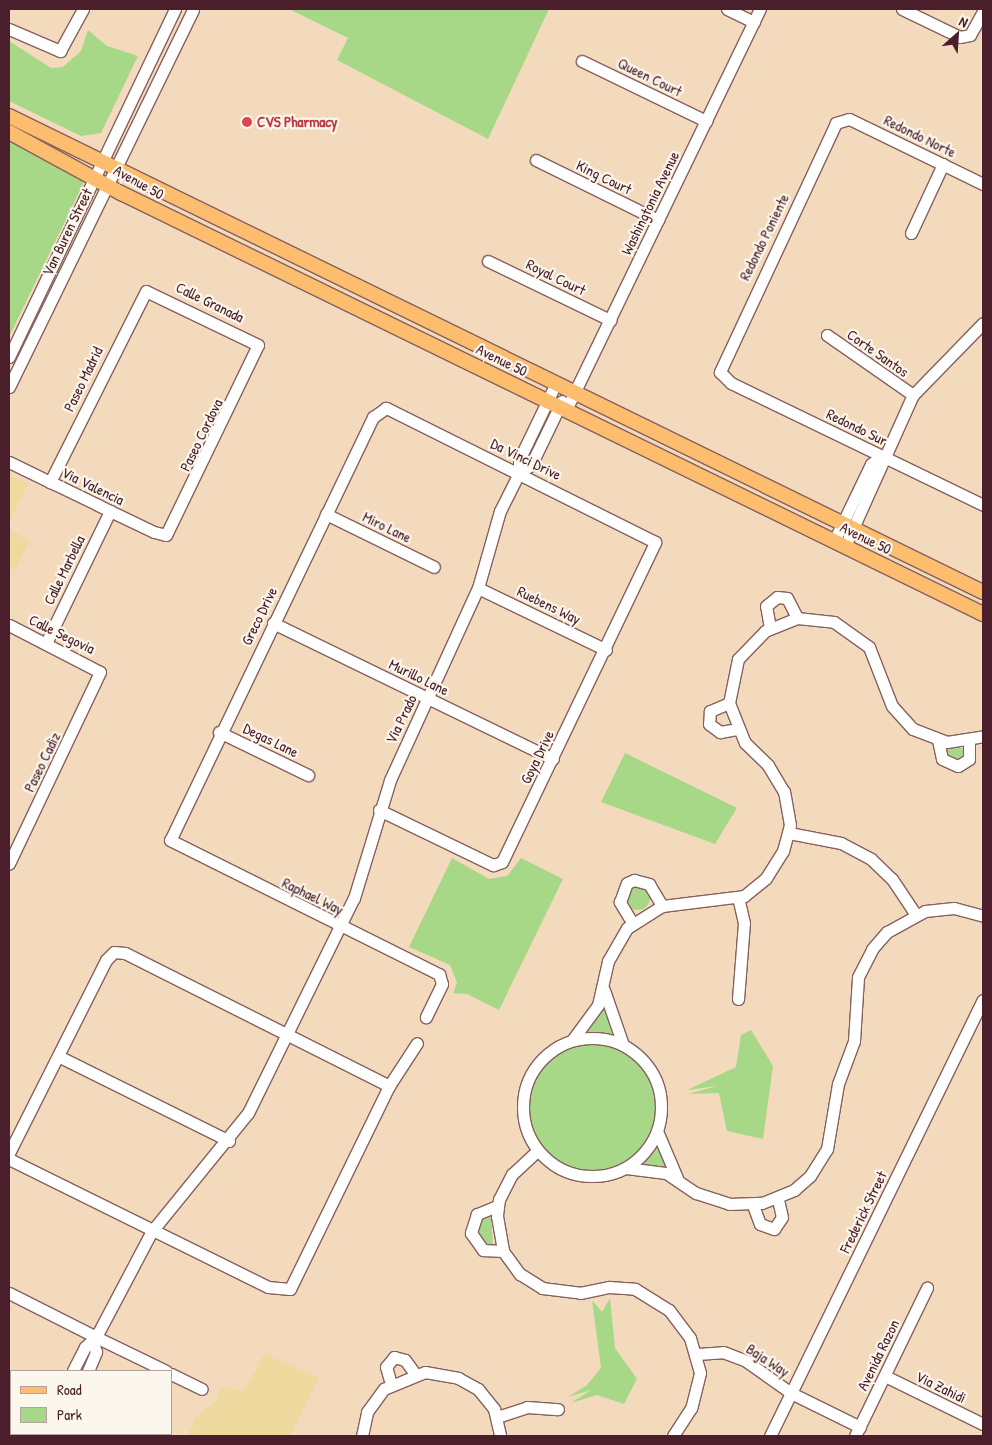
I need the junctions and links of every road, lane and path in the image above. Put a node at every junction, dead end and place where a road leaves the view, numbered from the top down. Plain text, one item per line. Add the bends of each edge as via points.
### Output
1 (83, 9) edge
2 (175, 9) edge
3 (193, 9) edge
4 (727, 9) edge
5 (760, 9) edge
6 (902, 9) edge
7 (983, 12) edge
8 (754, 22) junction
9 (9, 29) edge
10 (582, 61) dead end
11 (9, 116) edge
12 (842, 119) joint
13 (706, 121) junction
14 (9, 132) edge
15 (536, 160) dead end
16 (943, 164) junction
17 (110, 165) junction
18 (102, 180) junction
19 (983, 184) edge
20 (658, 220) junction
21 (178, 221) junction
22 (911, 233) dead end
23 (286, 252) junction
24 (488, 261) dead end
25 (146, 291) joint
26 (610, 320) junction
27 (983, 323) edge
28 (390, 324) junction
29 (827, 335) dead end
30 (258, 346) joint
31 (9, 357) edge
32 (720, 372) joint
33 (9, 387) edge
34 (566, 388) junction
35 (913, 396) junction
36 (558, 406) junction
37 (380, 408) joint
38 (882, 456) junction
39 (9, 462) edge
40 (519, 472) junction
41 (50, 482) junction
42 (983, 505) edge
43 (110, 511) junction
44 (326, 514) junction
45 (848, 526) junction
46 (166, 535) joint
47 (656, 542) joint
48 (839, 544) junction
49 (434, 567) dead end
50 (478, 588) junction
51 (983, 592) edge
52 (983, 614) edge
53 (796, 618) junction
54 (273, 622) junction
55 (9, 625) edge
56 (770, 628) junction
57 (46, 643) junction
58 (606, 650) junction
59 (100, 672) joint
60 (428, 698) junction
61 (729, 703) junction
62 (737, 729) junction
63 (219, 732) junction
64 (983, 736) edge
65 (938, 740) junction
66 (969, 741) junction
67 (552, 759) junction
68 (308, 775) dead end
69 (379, 810) junction
70 (789, 833) junction
71 (170, 840) joint
72 (9, 864) edge
73 (738, 898) junction
74 (662, 906) junction
75 (916, 914) junction
76 (983, 916) edge
77 (633, 924) junction
78 (340, 926) junction
79 (604, 989) junction
80 (738, 999) dead end
81 (983, 1000) edge
82 (426, 1017) dead end
83 (287, 1035) junction
84 (573, 1039) junction
85 (418, 1043) dead end
86 (623, 1044) junction
87 (58, 1056) junction
88 (389, 1086) junction
89 (657, 1131) junction
90 (229, 1141) junction
91 (537, 1151) junction
92 (9, 1153) edge
93 (9, 1158) edge
94 (626, 1168) junction
95 (677, 1178) junction
96 (778, 1199) junction
97 (753, 1205) junction
98 (498, 1206) junction
99 (152, 1231) junction
100 (502, 1251) junction
101 (927, 1288) dead end
102 (9, 1293) edge
103 (94, 1339) junction
104 (697, 1354) junction
105 (73, 1370) edge
106 (88, 1370) edge
107 (164, 1370) edge
108 (172, 1374) edge
109 (415, 1374) junction
110 (884, 1376) junction
111 (391, 1384) junction
112 (202, 1389) dead end
113 (791, 1393) junction
114 (558, 1409) dead end
115 (498, 1417) junction
116 (983, 1424) edge
117 (857, 1432) edge
118 (362, 1436) edge
119 (500, 1436) edge
120 (673, 1436) edge
121 (770, 1436) edge

1 - 9 street via 60,51
2 - 17 street, Van Buren Street
3 - 17 street, Van Buren Street
4 - 8 street
5 - 8 street, Washingtonia Avenue
6 - 7 street via 960,36 970,35
8 - 13 street, Washingtonia Avenue
10 - 13 street, Queen Court
11 - 17 main road, Avenue 50
12 - 16 street, Redondo Norte
12 - 32 street, Redondo Poniente via 832,129
13 - 20 street, Washingtonia Avenue
14 - 18 main road, Avenue 50
15 - 20 street, King Court
16 - 19 street, Redondo Norte
16 - 22 street
17 - 18 street, Van Buren Street
17 - 23 main road, Avenue 50
18 - 21 main road, Avenue 50
18 - 31 street, Van Buren Street
18 - 33 street, Van Buren Street
20 - 26 street, Washingtonia Avenue
21 - 23 main road via 217,231 267,256
21 - 28 main road, Avenue 50
23 - 28 main road via 294,270 375,310
23 - 34 main road, Avenue 50
24 - 26 street, Royal Court
25 - 30 street, Calle Granada
25 - 41 street, Paseo Madrid
26 - 34 street, Washingtonia Avenue
27 - 35 street
28 - 36 main road, Avenue 50
29 - 35 street, Corte Santos
30 - 46 street, Paseo Cordova
32 - 38 street, Redondo Sur via 731,383
34 - 36 street, Washingtonia Avenue
34 - 36 street, Via Prado
34 - 45 main road, Avenue 50
35 - 38 street
36 - 40 street, Via Prado via 519,460
36 - 48 main road, Avenue 50
37 - 40 street, Da Vinci Drive
37 - 44 street, Greco Drive
38 - 42 street, Redondo Sur
38 - 45 street via 882,469
39 - 41 street, Via Valencia
40 - 47 street, Da Vinci Drive
40 - 50 street, Via Prado via 500,511
41 - 43 street, Via Valencia
43 - 46 street, Via Valencia
43 - 57 street, Calle Marbella
44 - 49 street, Miro Lane
44 - 54 street, Greco Drive
45 - 48 street
45 - 51 main road, Avenue 50
47 - 58 street, Goya Drive
48 - 52 main road, Avenue 50
50 - 58 street, Ruebens Way
50 - 60 street, Via Prado
53 - 56 street
53 - 56 street via 787,598 777,596 766,606
53 - 65 street via 834,622 863,640 880,668 897,714 913,729
54 - 60 street, Murillo Lane
54 - 63 street, Greco Drive
55 - 57 street, Calle Segovia
56 - 61 street via 738,659
57 - 59 street, Calle Segovia
58 - 67 street, Goya Drive
59 - 72 street, Paseo Cadiz
60 - 67 street, Murillo Lane
60 - 69 street, Via Prado
61 - 62 street
61 - 62 street via 710,711 709,724 720,732
62 - 70 street via 780,784 788,807
63 - 68 street, Degas Lane
63 - 71 street, Greco Drive
64 - 66 street
65 - 66 street
65 - 66 street via 942,759 958,766 969,759
67 - 69 street, Goya Drive via 498,865
69 - 78 street, Via Prado via 362,876
70 - 73 street via 772,871
70 - 75 street via 841,843 871,859 887,872
71 - 78 street, Raphael Way
73 - 74 street
73 - 80 street via 744,923
74 - 77 street
74 - 77 street via 649,884 634,880 627,883 620,902
75 - 76 street via 945,908
75 - 96 street via 887,932 863,966 856,987 854,1041 838,1084 828,1149 810,1176
77 - 79 street via 612,952
78 - 82 street, Raphael Way via 442,979
78 - 83 street, Via Prado
79 - 84 street via 595,1011
79 - 86 street
81 - 113 street, Frederick Street
83 - 87 street via 125,953 114,952 106,960
83 - 88 street
83 - 90 street, Via Prado
84 - 86 street via 599,1038
84 - 91 street via 546,1054 525,1086 526,1129
85 - 88 street
86 - 89 street via 643,1061 658,1084 661,1108
87 - 90 street
87 - 92 street
88 - 99 street via 290,1288 268,1287
89 - 94 street
89 - 95 street
90 - 99 street, Via Prado
91 - 94 street via 561,1168 588,1176
91 - 98 street via 512,1174
93 - 99 street
94 - 95 street via 654,1169
95 - 97 street via 717,1202
96 - 97 street
96 - 97 street via 782,1221 774,1229 762,1226
98 - 100 street
98 - 100 street via 478,1214 471,1233 483,1250
99 - 103 street, Via Prado
100 - 104 street via 520,1274 552,1291 580,1293 622,1287 649,1295 680,1323
101 - 110 street, Avenida Razon
102 - 103 street
103 - 105 street via 84,1347
103 - 106 street via 96,1352
103 - 107 street
104 - 113 street, Baja Way via 734,1355
104 - 120 street via 696,1396
108 - 112 street
109 - 111 street
109 - 111 street via 405,1360 394,1357 386,1367
109 - 115 street via 446,1375 469,1383 484,1395
110 - 116 street, Via Zahidi
110 - 117 street, Avenida Razon
111 - 118 street via 367,1412
113 - 117 street, Baja Way
113 - 121 street, Frederick Street
114 - 115 street via 527,1407
115 - 119 street

